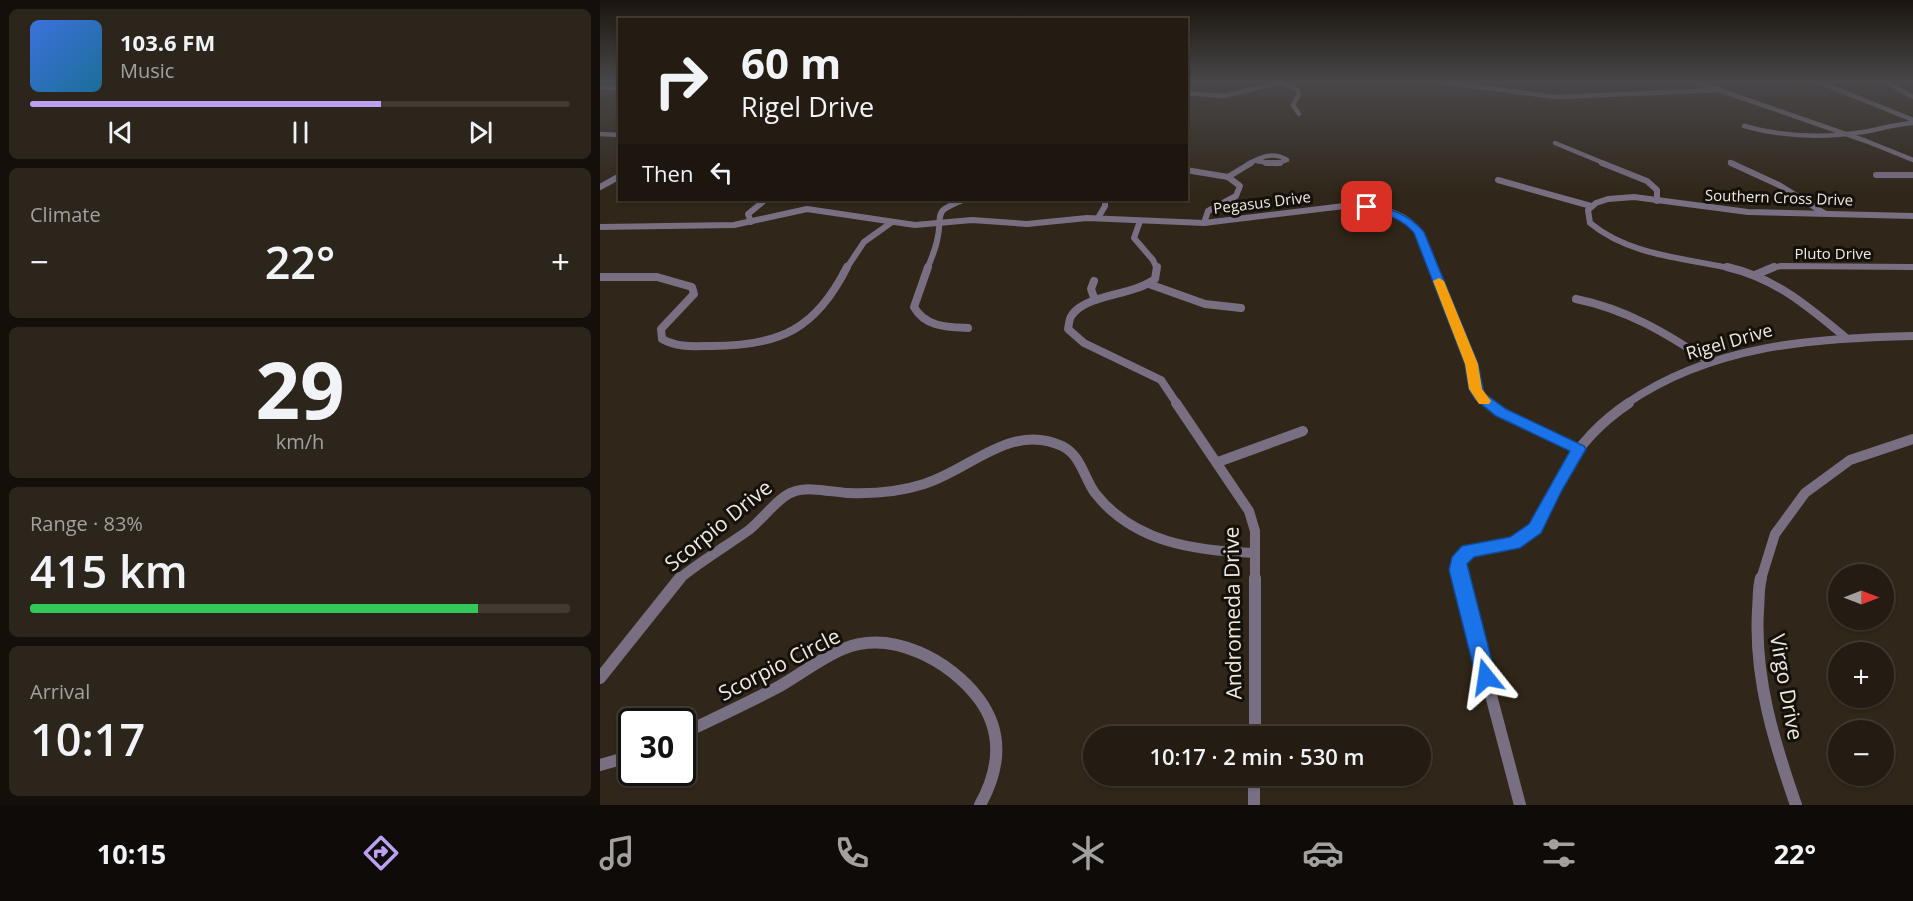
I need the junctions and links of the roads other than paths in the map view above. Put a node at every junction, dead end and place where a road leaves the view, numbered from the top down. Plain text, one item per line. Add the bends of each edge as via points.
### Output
1 (1804, 120) edge
2 (1913, 122) edge
3 (1744, 126) dead end
4 (1845, 134) junction
5 (600, 135) edge
6 (618, 135) edge
7 (1555, 143) dead end
8 (1913, 160) edge
9 (1256, 161) junction
10 (1730, 162) dead end
11 (1188, 170) edge
12 (1876, 175) dead end
13 (1913, 175) edge
14 (618, 177) edge
15 (1228, 177) junction
16 (1498, 180) dead end
17 (600, 187) edge
18 (764, 201) edge
19 (960, 201) edge
20 (1105, 201) edge
21 (1657, 201) junction
22 (1591, 206) junction
23 (1824, 214) junction
24 (1913, 216) edge
25 (1098, 218) junction
26 (1140, 221) junction
27 (751, 222) junction
28 (892, 222) junction
29 (1204, 223) junction
30 (939, 224) junction
31 (600, 227) edge
32 (1913, 267) edge
33 (1755, 275) junction
34 (600, 277) edge
35 (1094, 281) dead end
36 (1149, 284) junction
37 (1576, 299) dead end
38 (1095, 300) junction
39 (1242, 308) dead end
40 (968, 328) dead end
41 (1913, 336) edge
42 (1845, 337) junction
43 (1708, 361) junction
44 (1303, 431) dead end
45 (1913, 440) edge
46 (1579, 449) junction
47 (1218, 462) junction
48 (1256, 553) junction
49 (600, 678) edge
50 (1255, 726) edge
51 (696, 727) edge
52 (618, 760) edge
53 (600, 765) edge
54 (1254, 786) edge
55 (980, 805) edge
56 (1254, 805) edge
57 (1520, 805) edge
58 (1796, 805) edge

1 - 4 street
2 - 4 street
3 - 4 street via 1781,134
4 - 8 street
5 - 6 street
7 - 21 street via 1647,181 1657,190
9 - 9 street via 1271,155 1287,160 1276,164
9 - 15 street
10 - 23 street via 1779,185
11 - 15 street
12 - 13 street
14 - 17 street
15 - 29 street via 1240,186 1239,193 1208,211
16 - 22 street
18 - 27 street via 750,210
19 - 30 street via 941,210
20 - 25 street
21 - 22 street, Southern Cross Drive via 1617,198
21 - 23 street, Southern Cross Drive via 1748,213
22 - 33 street via 1587,214 1590,223 1616,241
23 - 24 street, Southern Cross Drive
25 - 26 street, Pegasus Drive
25 - 30 street, Pegasus Drive via 1027,224 972,220
26 - 29 street, Pegasus Drive
26 - 36 street via 1134,238 1158,271
27 - 28 street, Pegasus Drive via 807,209
27 - 31 street, Pegasus Drive via 727,226
28 - 30 street, Pegasus Drive
28 - 34 street via 856,252 835,291 816,314 795,328 755,342 719,347 674,345 662,339 661,329 694,294 692,287 649,276
29 - 46 street, Pegasus Drive via 1344,206 1378,208 1403,217 1414,225 1422,239 1472,364 1479,396 1501,413
30 - 40 street via 938,239 914,307 928,322
32 - 33 street, Pluto Drive via 1781,266
33 - 42 street via 1791,293
35 - 38 street via 1091,289
36 - 38 street, Andromeda Drive
36 - 39 street via 1216,308
37 - 43 street via 1635,316
38 - 47 street, Andromeda Drive via 1069,317 1071,334 1161,380
41 - 42 street, Rigel Drive
42 - 43 street, Rigel Drive via 1774,344
43 - 46 street, Rigel Drive via 1629,401
44 - 47 street
45 - 58 street, Virgo Drive via 1854,458 1818,480 1790,508 1770,543 1758,596 1759,660 1764,700
46 - 57 street, Rigel Drive via 1535,528 1514,543 1468,551 1458,562
47 - 48 street, Andromeda Drive via 1249,511
48 - 49 street, Scorpio Drive via 1200,550 1140,531 1095,494 1072,452 1039,440 1014,441 929,483 875,494 796,490 786,495 750,529 679,579
48 - 50 street, Andromeda Drive
51 - 55 street, Scorpio Circle via 846,648 906,646 936,658 959,676 993,720 998,751 996,768
52 - 53 street
54 - 56 street

